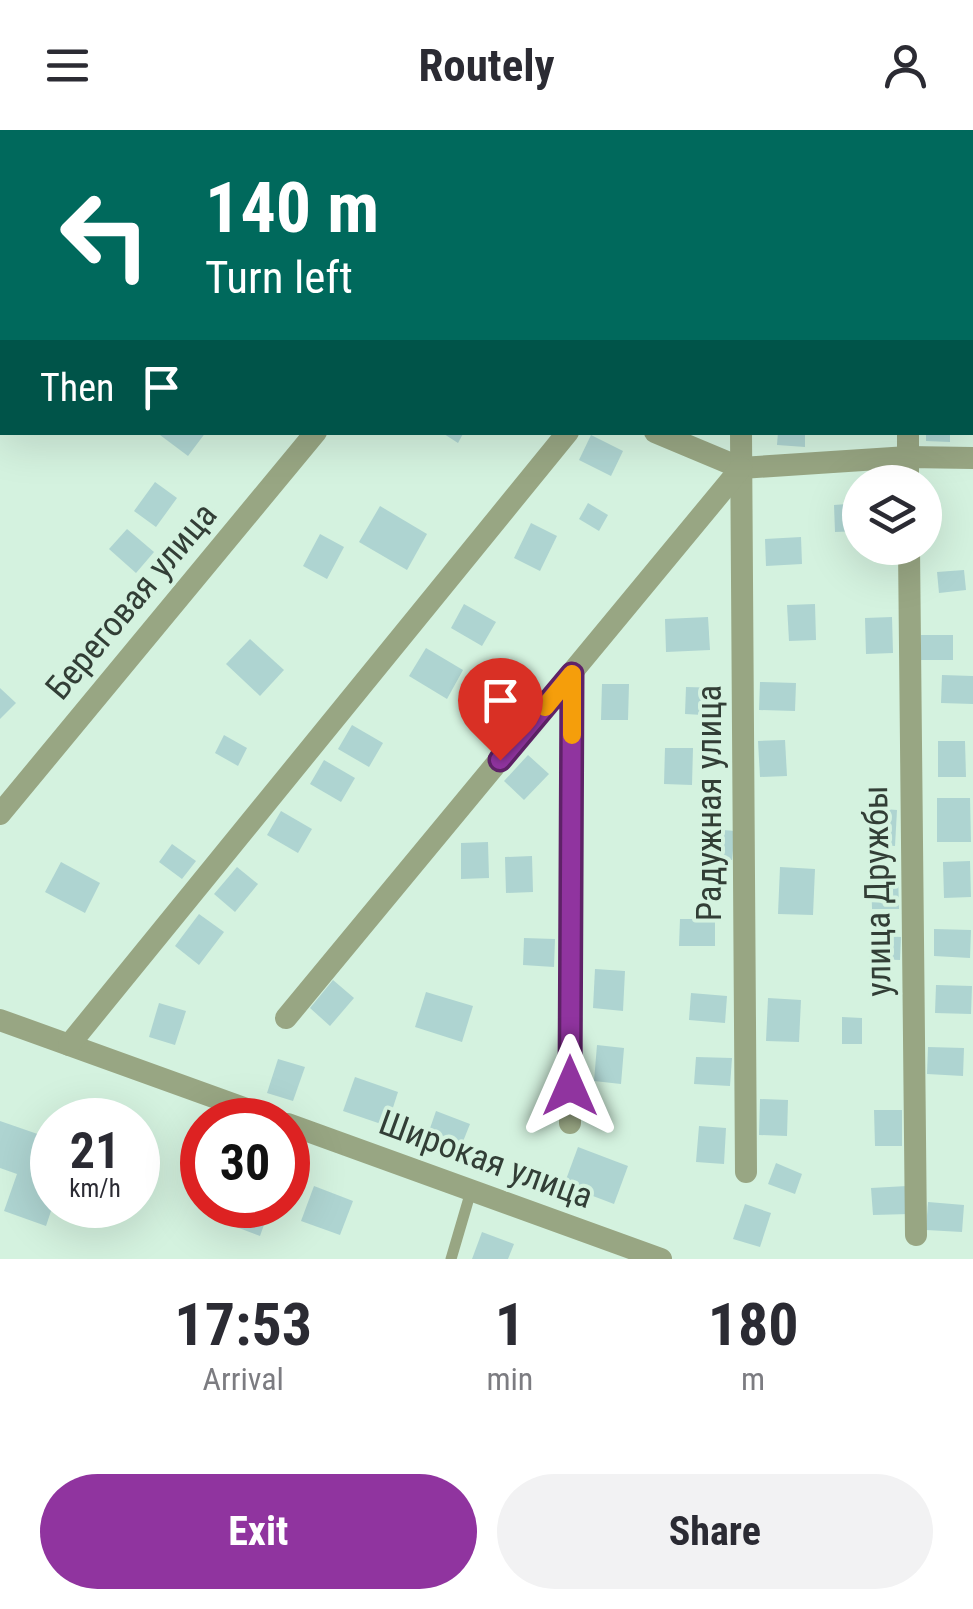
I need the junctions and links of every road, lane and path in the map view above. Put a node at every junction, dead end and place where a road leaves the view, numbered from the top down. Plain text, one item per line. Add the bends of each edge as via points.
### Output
1 (314, 435) edge
2 (566, 435) edge
3 (663, 435) edge
4 (741, 435) edge
5 (908, 435) edge
6 (908, 457) junction
7 (973, 458) edge
8 (908, 465) edge
9 (741, 468) junction
10 (909, 565) edge
11 (572, 674) junction
12 (0, 814) edge
13 (286, 1018) dead end
14 (0, 1020) edge
15 (69, 1045) junction
16 (215, 1098) edge
17 (570, 1123) dead end
18 (310, 1132) edge
19 (746, 1172) dead end
20 (472, 1190) junction
21 (916, 1235) dead end
22 (451, 1259) edge
23 (660, 1259) edge

1 - 12 street, Береговая улица
2 - 15 street
3 - 9 street
4 - 9 street, Радужная улица
5 - 6 street
6 - 7 street
6 - 8 street
6 - 9 street
9 - 11 street
9 - 19 street, Радужная улица
10 - 21 street, улица Дружбы
11 - 13 street
11 - 17 street
14 - 15 street
15 - 16 street
18 - 20 street, Широкая улица
20 - 22 lane
20 - 23 street, Широкая улица

